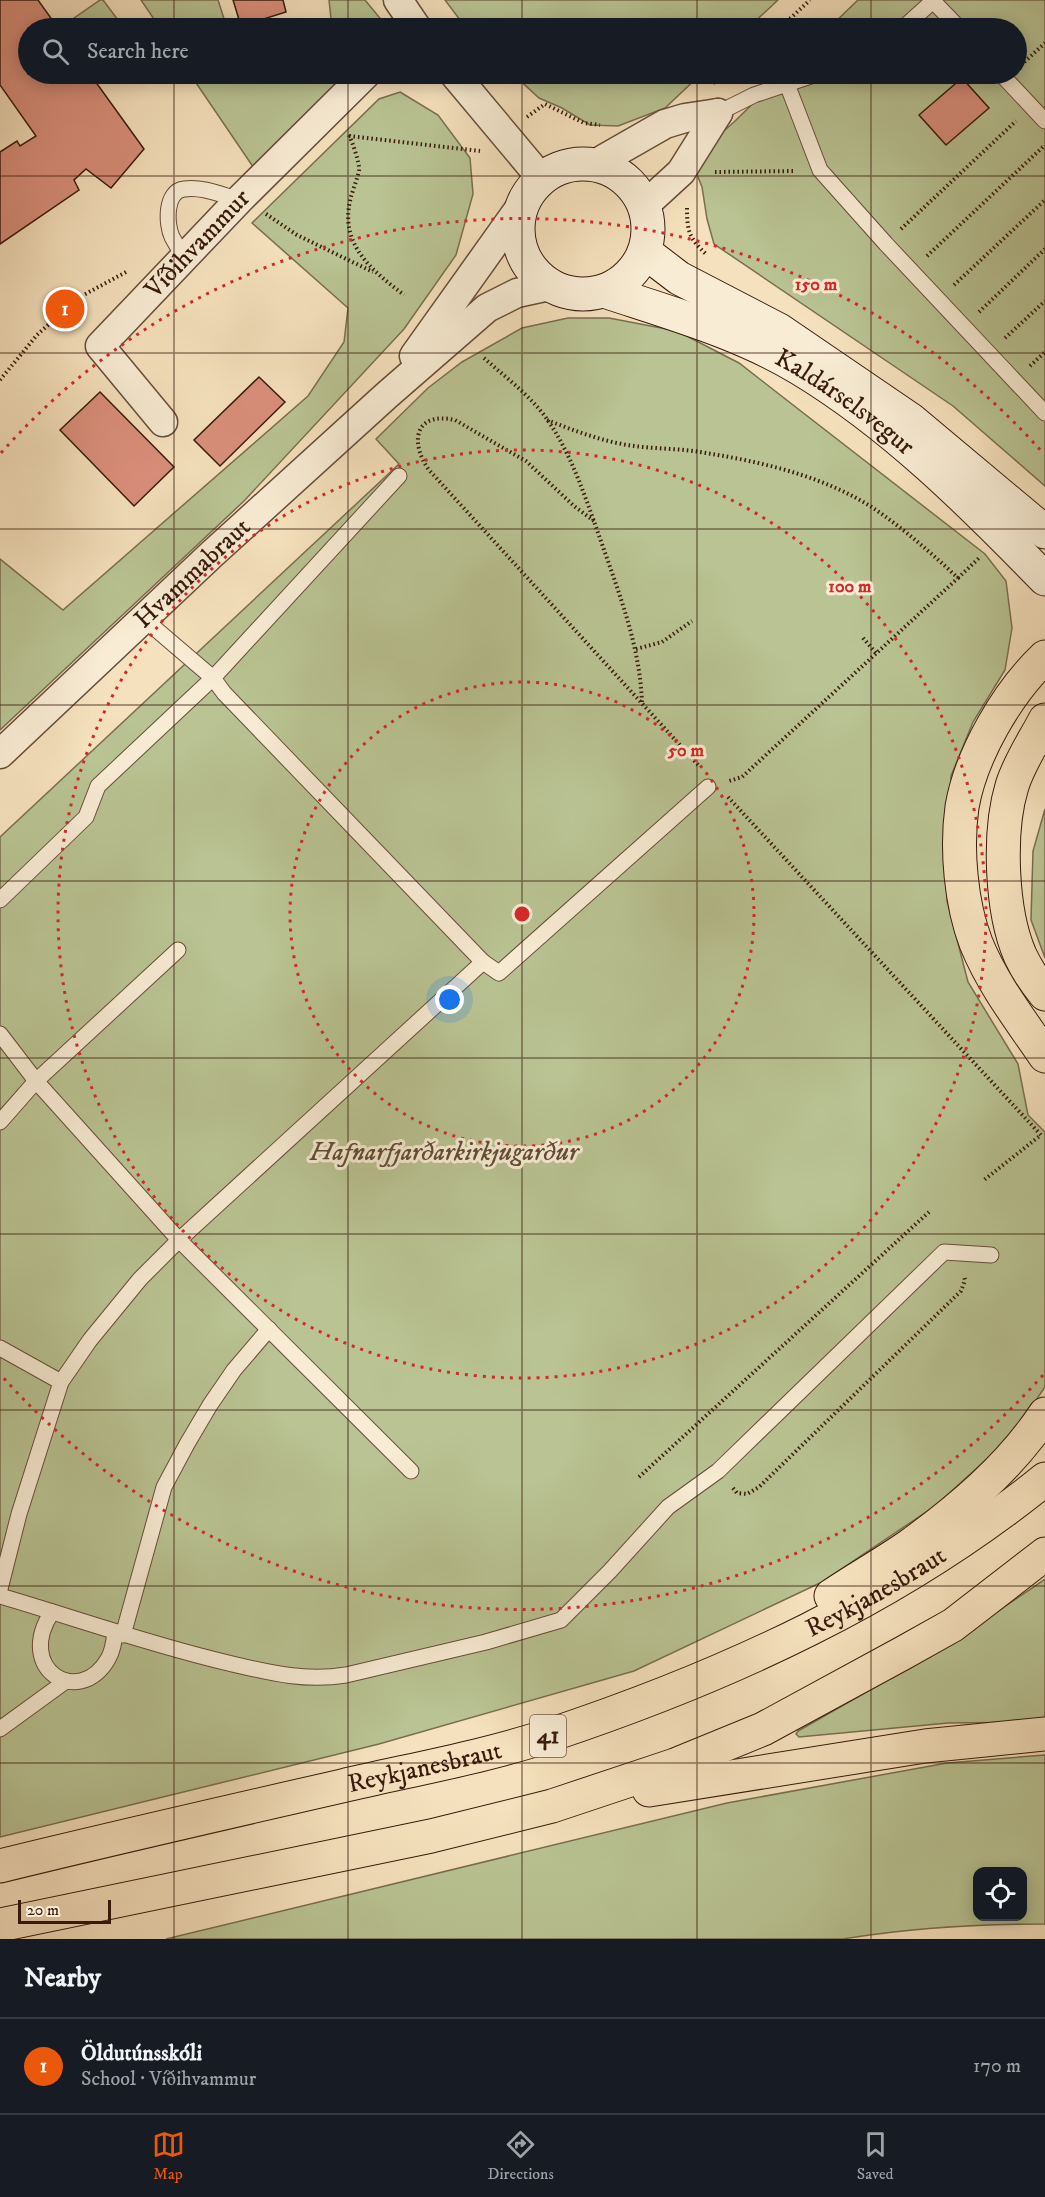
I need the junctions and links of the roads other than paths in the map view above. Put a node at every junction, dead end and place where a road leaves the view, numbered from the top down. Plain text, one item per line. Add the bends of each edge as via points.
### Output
1 (398, 0) edge
2 (410, 18) edge
3 (914, 18) edge
4 (949, 18) edge
5 (356, 84) edge
6 (462, 84) edge
7 (787, 84) joint
8 (1011, 84) edge
9 (718, 113) junction
10 (1045, 121) edge
11 (595, 164) junction
12 (541, 178) junction
13 (244, 195) junction
14 (645, 205) junction
15 (521, 206) junction
16 (180, 251) junction
17 (645, 252) junction
18 (549, 286) junction
19 (604, 291) junction
20 (387, 395) junction
21 (1045, 413) edge
22 (163, 422) dead end
23 (399, 476) dead end
24 (1045, 532) edge
25 (1045, 579) edge
26 (144, 619) junction
27 (1045, 657) edge
28 (213, 678) junction
29 (1045, 720) edge
30 (0, 754) edge
31 (1045, 762) edge
32 (1012, 786) junction
33 (708, 787) dead end
34 (0, 900) edge
35 (178, 950) dead end
36 (483, 962) junction
37 (1045, 994) edge
38 (0, 1034) edge
39 (1045, 1056) edge
40 (36, 1081) junction
41 (0, 1122) edge
42 (179, 1240) junction
43 (991, 1255) dead end
44 (270, 1329) junction
45 (0, 1348) edge
46 (61, 1382) junction
47 (1045, 1414) edge
48 (411, 1472) dead end
49 (1045, 1479) edge
50 (1045, 1554) edge
51 (0, 1589) edge
52 (0, 1596) edge
53 (52, 1612) junction
54 (119, 1634) junction
55 (725, 1669) junction
56 (66, 1681) junction
57 (0, 1729) edge
58 (1045, 1734) edge
59 (552, 1806) junction
60 (0, 1866) edge
61 (0, 1925) edge

1 - 2 street
3 - 4 lane via 933,1
5 - 13 street, Víðihvammur
6 - 12 street
7 - 9 lane
7 - 21 lane via 820,170
8 - 10 lane
9 - 11 street via 665,124
9 - 14 street via 681,172
11 - 12 main road via 558,168
11 - 14 main road via 614,170 632,185
12 - 15 main road
13 - 16 street, Víðihvammur
13 - 16 lane via 182,189 174,193 168,223
14 - 17 main road via 649,229
15 - 18 main road via 518,241 535,274
15 - 20 street, Hvammabraut
16 - 22 street, Víðihvammur via 100,346
17 - 19 main road via 629,276
17 - 24 main road, Kaldárselsvegur via 680,278 779,330 911,420
18 - 19 main road via 585,295
18 - 20 street, Hvammabraut via 517,293 487,308
19 - 25 main road, Kaldárselsvegur via 696,322 800,368 861,410 942,476
20 - 26 street, Hvammabraut
23 - 28 lane
26 - 28 lane
26 - 30 street, Hvammabraut
27 - 39 highway via 1028,673 986,739 962,807 960,849 963,891 976,941 994,982
28 - 34 lane via 98,786 86,817
28 - 36 lane
29 - 32 highway
31 - 32 highway
32 - 37 highway via 1004,840 1006,904 1020,955
33 - 36 lane via 499,973
35 - 40 lane
36 - 42 lane
38 - 40 lane
40 - 41 lane
40 - 42 lane
42 - 44 lane
42 - 46 lane via 140,1278
43 - 54 lane via 945,1252 718,1472 668,1507 561,1620 486,1642 324,1679 267,1672
44 - 48 lane
44 - 54 lane via 210,1405 164,1487
45 - 46 lane
46 - 51 lane
47 - 55 highway via 998,1472 957,1508 908,1546
49 - 55 highway, Reykjanesbraut / 41 via 963,1540 884,1589 807,1632
50 - 59 highway via 953,1624 763,1729 675,1765
52 - 53 lane
53 - 54 lane
53 - 56 lane via 42,1630 41,1657 45,1668
54 - 56 lane via 101,1669 85,1679
55 - 60 highway, Reykjanesbraut / 41 via 548,1736
56 - 57 lane
58 - 59 highway via 926,1746
59 - 61 highway via 431,1836

